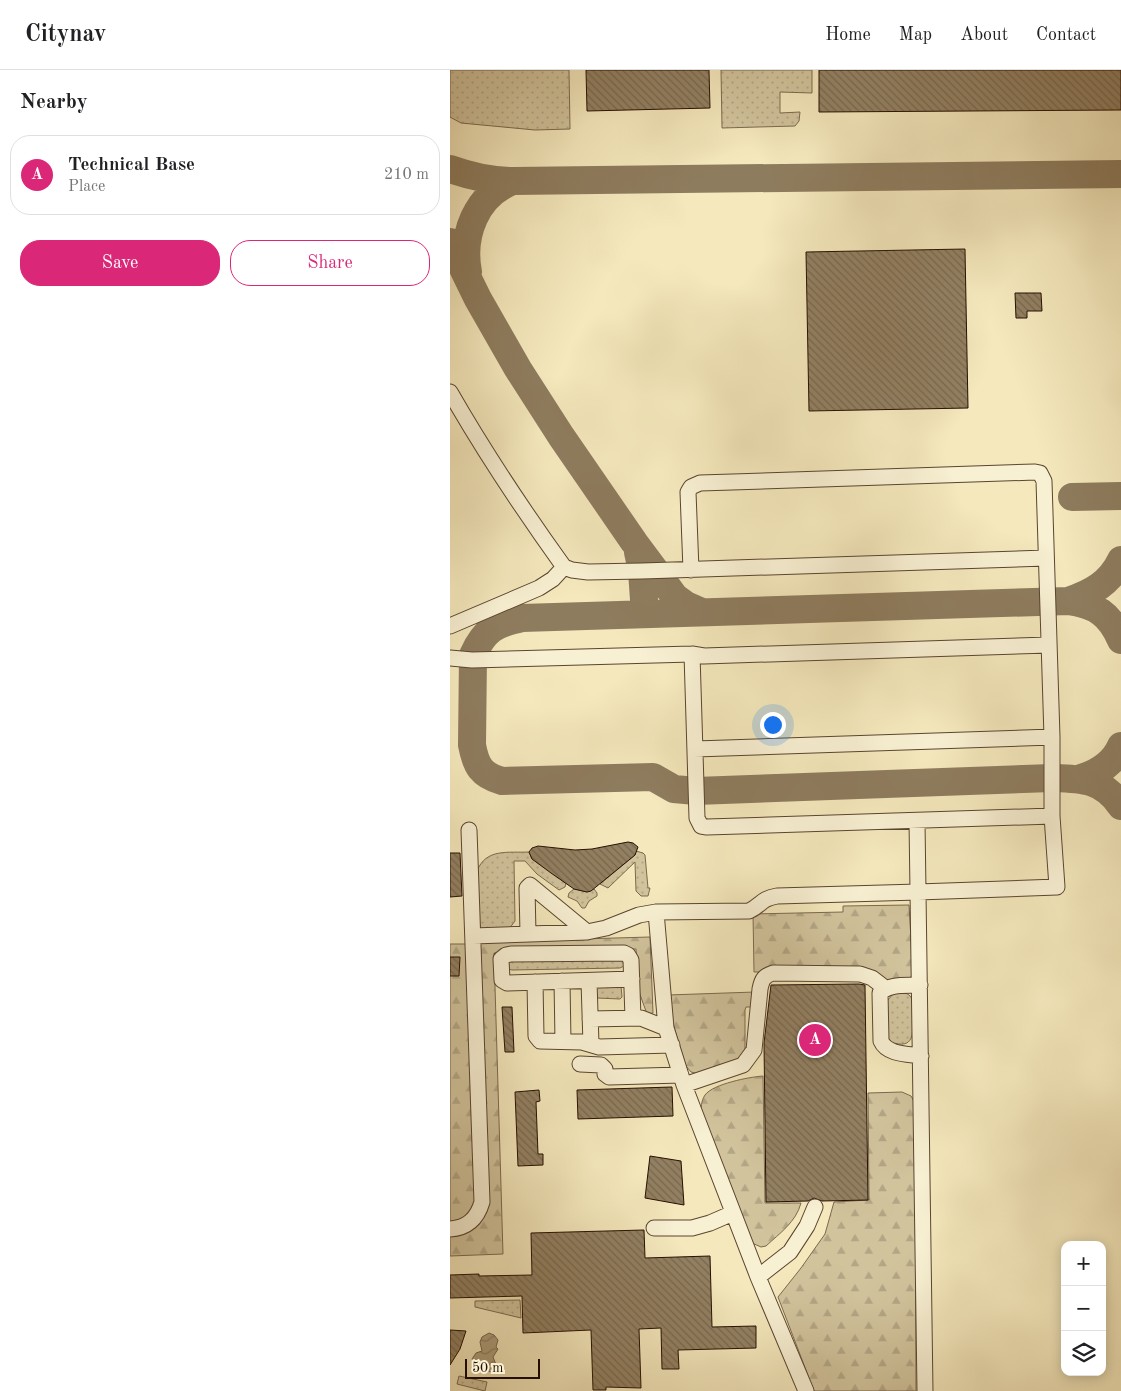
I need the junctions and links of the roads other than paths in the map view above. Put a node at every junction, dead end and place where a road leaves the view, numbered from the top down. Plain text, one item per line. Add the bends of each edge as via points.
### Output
1 (450, 392) edge
2 (1046, 558) junction
3 (564, 567) junction
4 (691, 570) junction
5 (450, 626) edge
6 (1049, 645) junction
7 (692, 654) junction
8 (450, 658) edge
9 (1052, 737) junction
10 (695, 749) junction
11 (1052, 816) junction
12 (917, 821) junction
13 (469, 830) dead end
14 (918, 892) junction
15 (656, 912) junction
16 (587, 932) junction
17 (528, 934) junction
18 (473, 936) junction
19 (632, 979) junction
20 (562, 981) junction
21 (589, 981) junction
22 (535, 982) junction
23 (920, 985) junction
24 (885, 988) junction
25 (633, 1018) junction
26 (590, 1019) junction
27 (666, 1028) junction
28 (564, 1041) junction
29 (591, 1044) junction
30 (672, 1045) junction
31 (922, 1056) junction
32 (580, 1064) dead end
33 (683, 1080) junction
34 (815, 1207) dead end
35 (733, 1213) junction
36 (654, 1228) dead end
37 (450, 1229) edge
38 (758, 1278) junction
39 (806, 1391) edge
40 (925, 1391) edge

1 - 3 lane via 496,469
2 - 4 lane
2 - 4 lane via 1044,481 1035,472 700,483 688,492
2 - 6 lane
3 - 4 lane via 588,572
3 - 5 lane via 539,588
6 - 7 lane
6 - 9 lane
7 - 8 lane
7 - 10 lane
9 - 10 lane
9 - 11 lane
10 - 12 lane via 697,818 702,826
11 - 12 lane
11 - 14 lane via 1056,887
12 - 14 lane
13 - 18 lane
14 - 15 lane via 777,896 766,898 749,911
14 - 23 lane
15 - 16 lane
15 - 27 lane
16 - 17 lane
16 - 17 lane via 530,885 527,888
17 - 18 lane
18 - 37 lane via 482,1202 476,1218 468,1225
19 - 21 lane
19 - 22 lane via 632,960 624,953 511,954 501,959 503,982
19 - 25 lane
20 - 21 lane
20 - 22 lane
20 - 28 lane
21 - 26 lane
22 - 28 lane via 538,1039 544,1042
23 - 24 lane
23 - 31 lane
24 - 31 lane via 880,993 881,1041 884,1047
24 - 33 lane via 860,974 773,973 766,976 760,989 754,1050 743,1065
25 - 26 lane
25 - 27 lane
26 - 29 lane
27 - 30 lane
28 - 29 lane
29 - 30 lane via 610,1048
30 - 33 lane
31 - 40 lane
32 - 33 lane via 601,1065 609,1077
33 - 35 lane
34 - 38 lane via 790,1252
35 - 36 lane via 692,1228
35 - 38 lane
38 - 39 lane

